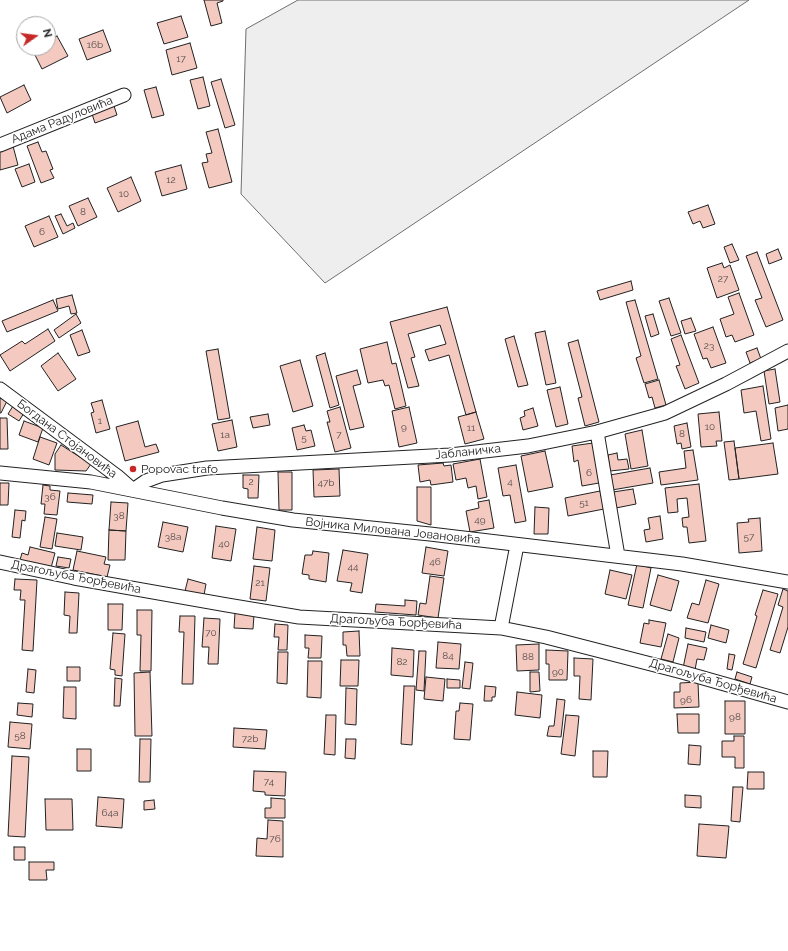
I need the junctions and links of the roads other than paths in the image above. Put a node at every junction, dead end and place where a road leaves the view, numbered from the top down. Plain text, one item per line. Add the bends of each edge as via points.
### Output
1 (124, 95) dead end
2 (0, 145) edge
3 (788, 351) edge
4 (0, 389) edge
5 (597, 432) junction
6 (0, 473) edge
7 (133, 490) junction
8 (517, 545) junction
9 (618, 556) junction
10 (0, 562) edge
11 (788, 582) edge
12 (502, 628) junction
13 (788, 702) edge

1 - 2 street, Адама Радуловића
3 - 5 street, Јабланичка via 665,413
4 - 7 street, Богдана Стојановића via 118,476
5 - 7 street, Јабланичка via 528,446 450,455 207,468 162,475 146,481
5 - 9 street
6 - 7 street, Војника Милована Јовановића via 91,482
7 - 8 street, Војника Милована Јовановића via 293,520
8 - 9 street, Војника Милована Јовановића
8 - 12 street
9 - 11 street, Војника Милована Јовановића
10 - 12 street, Драгољуба Ђорђевића via 74,578 300,617
12 - 13 street, Драгољуба Ђорђевића via 675,670

